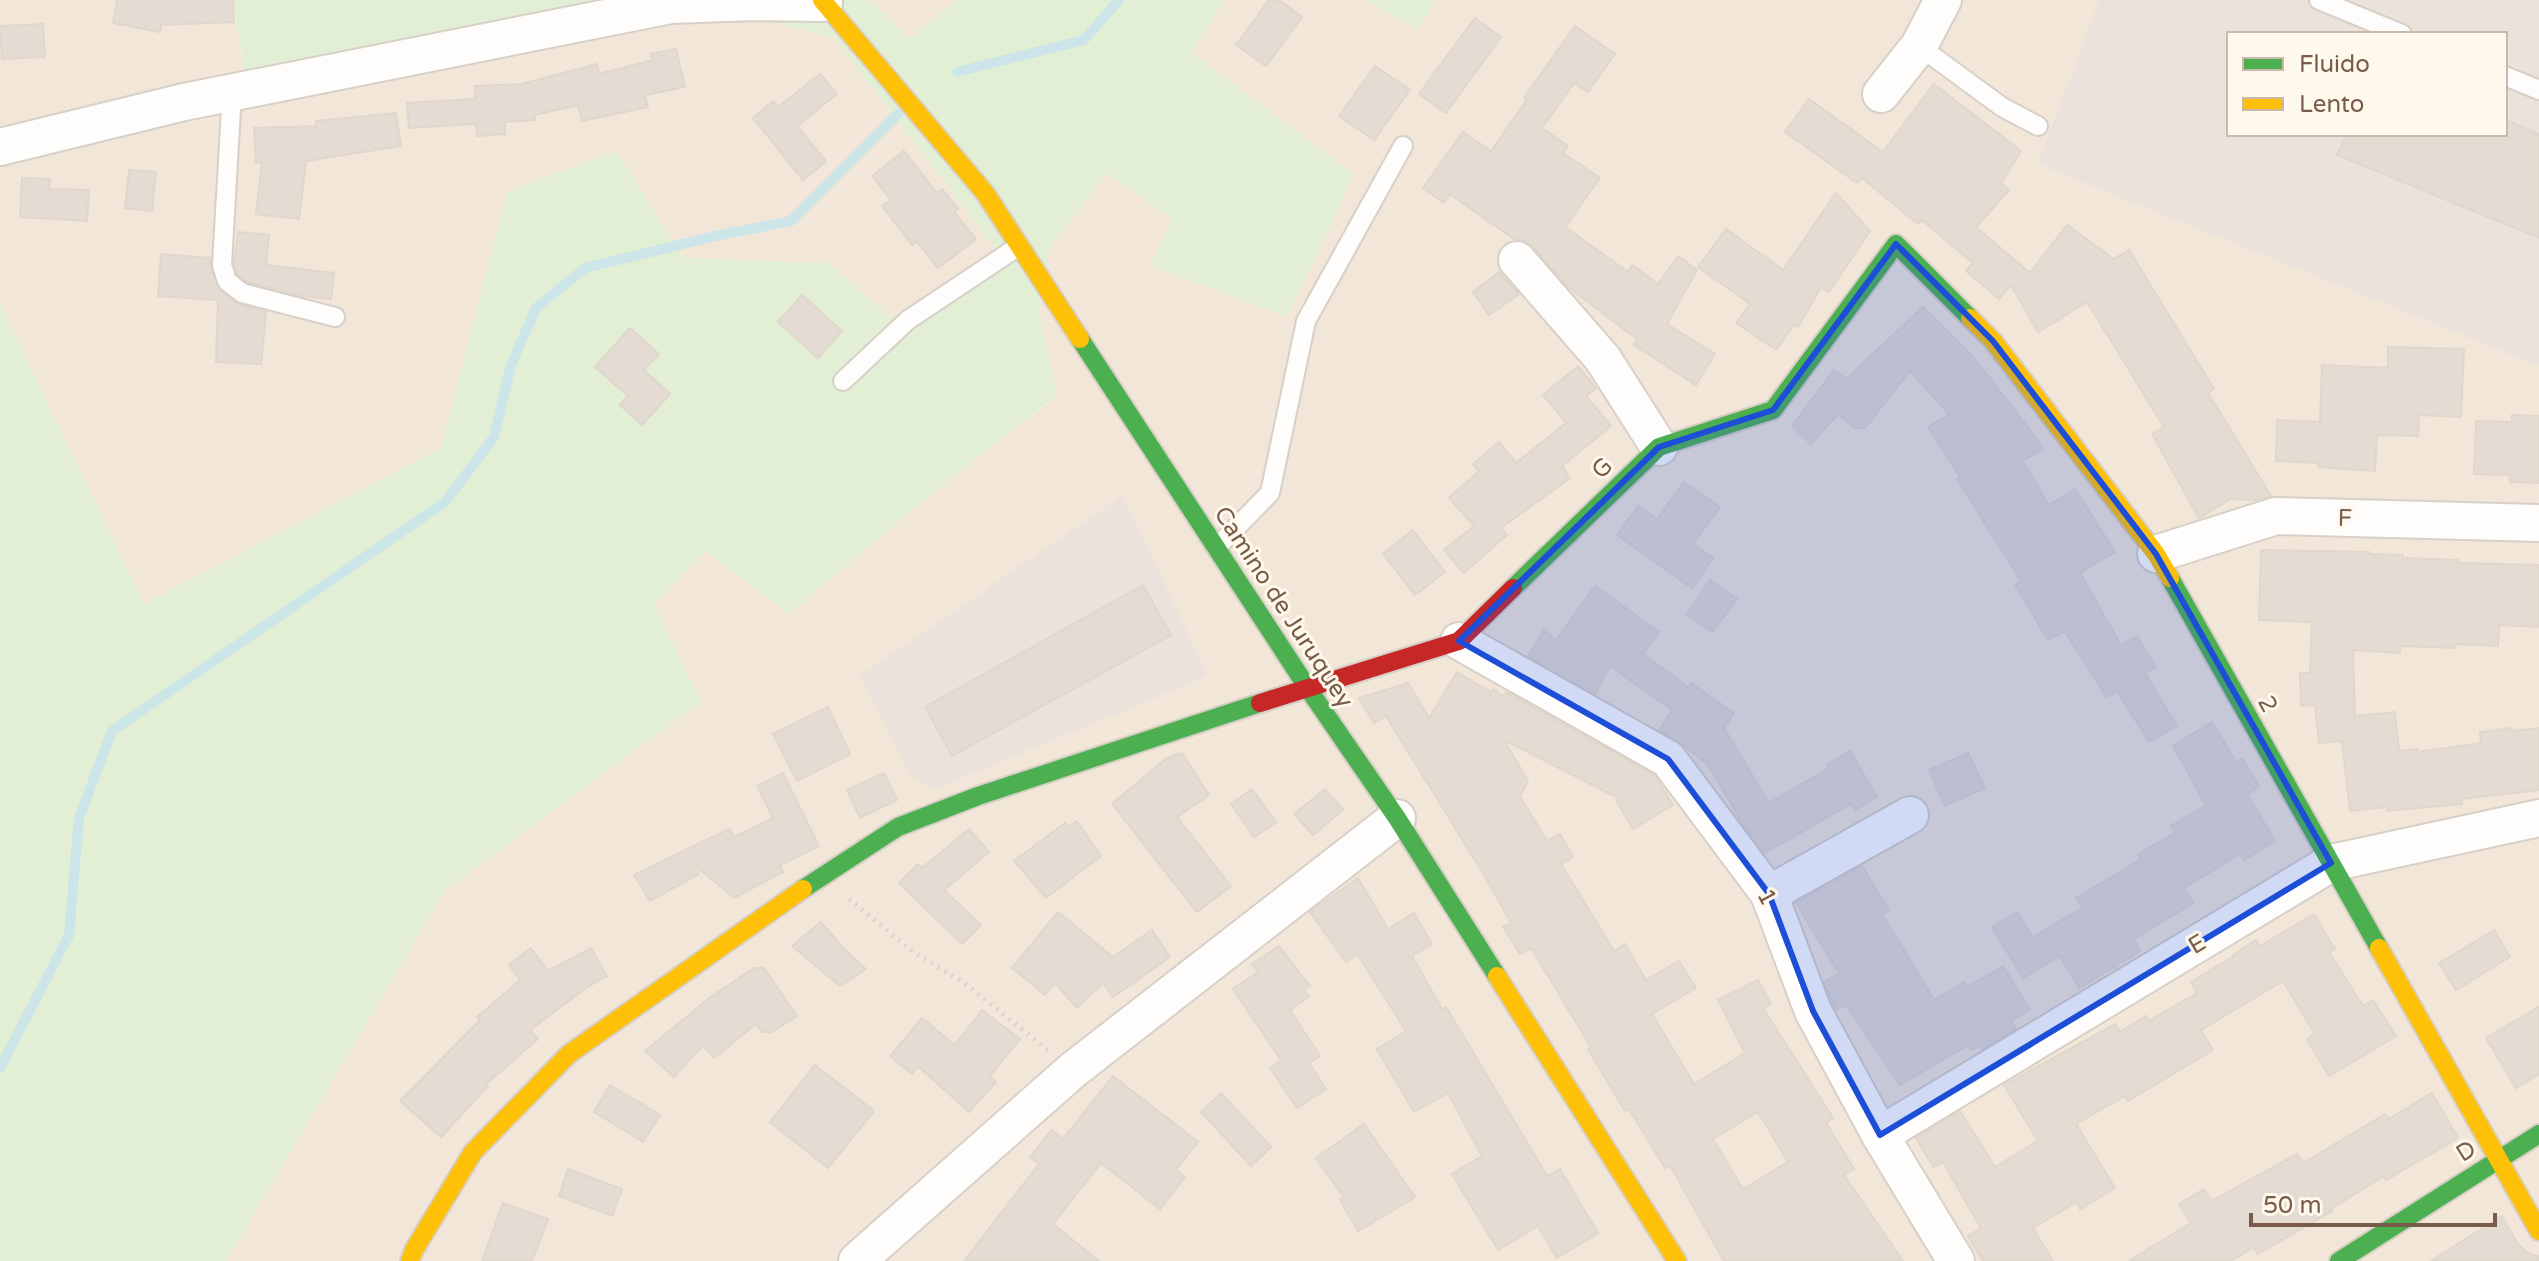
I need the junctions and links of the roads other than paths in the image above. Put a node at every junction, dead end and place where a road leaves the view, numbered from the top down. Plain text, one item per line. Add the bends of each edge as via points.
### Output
1 (1943, 0) edge
2 (2319, 0) edge
3 (823, 1) edge
4 (673, 2) edge
5 (2397, 32) edge
6 (1919, 46) junction
7 (2507, 77) edge
8 (2539, 90) edge
9 (232, 92) junction
10 (1881, 94) dead end
11 (2038, 126) dead end
12 (1403, 146) dead end
13 (0, 147) edge
14 (1896, 244) joint
15 (1019, 246) junction
16 (1517, 260) dead end
17 (335, 317) dead end
18 (843, 381) dead end
19 (1659, 447) junction
20 (2539, 523) edge
21 (1216, 548) junction
22 (2156, 554) junction
23 (1459, 641) junction
24 (1307, 687) junction
25 (1910, 815) dead end
26 (1397, 818) junction
27 (2539, 818) edge
28 (2331, 863) junction
29 (1769, 894) junction
30 (2539, 1134) edge
31 (1880, 1135) junction
32 (2497, 1161) junction
33 (2539, 1231) edge
34 (410, 1261) edge
35 (857, 1261) edge
36 (1677, 1261) edge
37 (1956, 1261) edge
38 (2339, 1261) edge

1 - 6 street
2 - 5 lane
3 - 4 street
3 - 15 street, Camino de Juruquey via 985,193
4 - 9 street
6 - 10 street
6 - 11 lane via 2002,107
7 - 8 lane
9 - 13 street
9 - 17 lane via 222,265 227,281 242,293
12 - 21 lane via 1306,321 1270,493
14 - 19 street, G via 1773,410
14 - 22 street, 2 via 1993,341
15 - 18 lane via 908,320
15 - 21 street, Camino de Juruquey
16 - 19 street via 1603,359
19 - 23 street, G
20 - 22 street, F via 2276,516
21 - 24 street, Camino de Juruquey
22 - 28 street, 2
23 - 24 street, G
23 - 29 street, 1 via 1668,759
24 - 26 street, Camino de Juruquey
24 - 34 street, G via 898,827 821,876 569,1054 473,1152
25 - 29 street
26 - 35 street via 1073,1070
26 - 36 street, Camino de Juruquey
27 - 28 street, E
28 - 31 street, E
28 - 32 street, 2
29 - 31 street, 1 via 1813,1011
30 - 32 street, D
31 - 37 street, 1
32 - 33 street, 2
32 - 38 street, D

